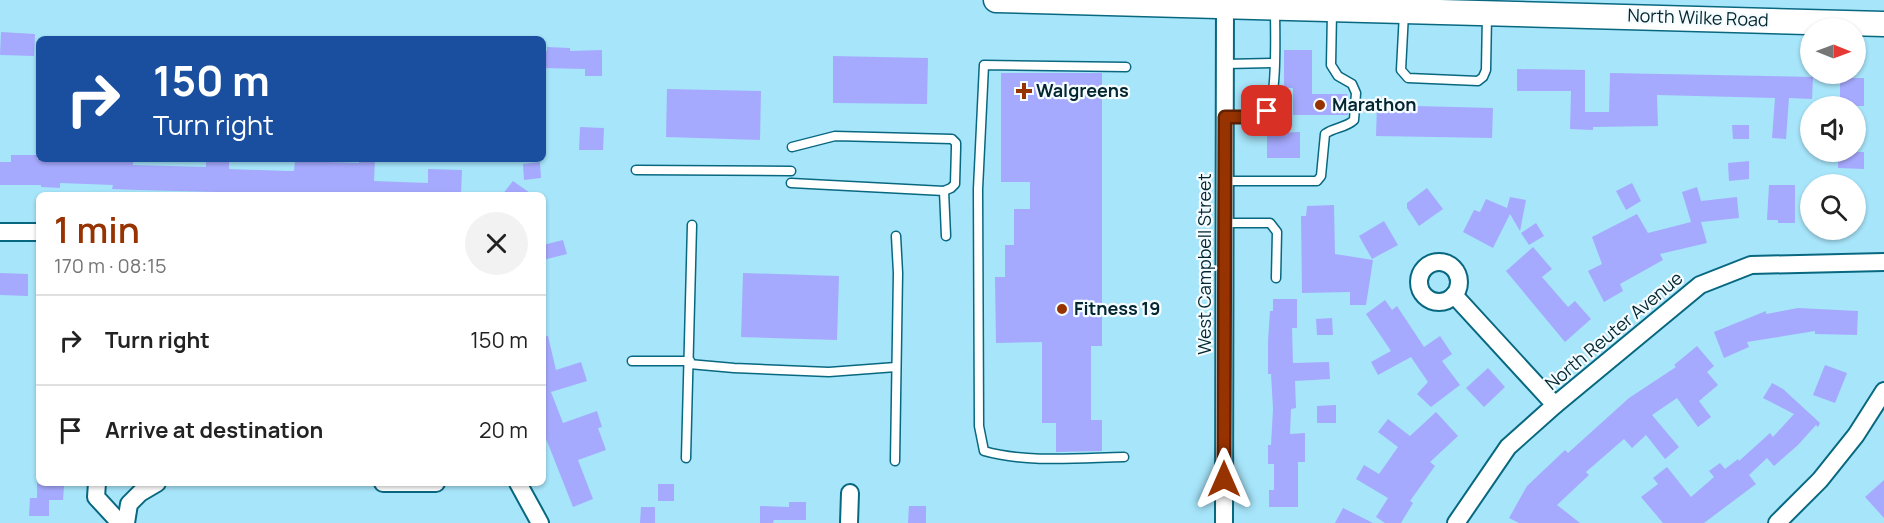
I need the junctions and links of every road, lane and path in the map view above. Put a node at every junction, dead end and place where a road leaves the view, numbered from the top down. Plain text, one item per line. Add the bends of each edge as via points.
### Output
1 (996, 0) edge
2 (1225, 3) edge
3 (1276, 7) junction
4 (1332, 8) junction
5 (1404, 10) junction
6 (1487, 12) junction
7 (1884, 24) edge
8 (1274, 63) junction
9 (1225, 64) junction
10 (1126, 67) dead end
11 (1225, 117) junction
12 (792, 147) dead end
13 (636, 170) dead end
14 (791, 171) dead end
15 (1224, 181) junction
16 (791, 183) dead end
17 (944, 191) junction
18 (1224, 223) junction
19 (692, 225) dead end
20 (0, 232) edge
21 (36, 232) edge
22 (896, 236) dead end
23 (946, 236) dead end
24 (1884, 262) edge
25 (1276, 278) dead end
26 (1454, 295) dead end
27 (632, 361) dead end
28 (689, 363) junction
29 (896, 367) junction
30 (1884, 391) edge
31 (1556, 405) junction
32 (1124, 457) dead end
33 (686, 458) dead end
34 (895, 461) dead end
35 (97, 486) edge
36 (152, 486) edge
37 (520, 486) edge
38 (850, 493) dead end
39 (120, 523) edge
40 (126, 523) edge
41 (540, 523) edge
42 (849, 523) edge
43 (1224, 523) edge
44 (1456, 523) edge
45 (1777, 523) edge

1 - 2 main road, North Wilke Road
2 - 3 main road, North Wilke Road
2 - 9 street, West Campbell Street
3 - 4 main road, North Wilke Road
3 - 8 lane
4 - 5 main road, North Wilke Road
4 - 15 lane via 1331,65 1338,76 1352,84 1356,93 1354,120 1325,134 1322,176 1317,181
5 - 6 main road, North Wilke Road
5 - 6 lane via 1401,70 1408,78 1478,81 1486,69
6 - 7 main road, North Wilke Road
8 - 9 lane
8 - 11 lane via 1273,96 1267,111 1256,117
9 - 11 street, West Campbell Street
10 - 32 lane via 984,64 978,189 979,426 984,451 1000,456 1066,459
11 - 15 street, West Campbell Street
12 - 17 lane via 835,136 952,139 956,143 955,184
13 - 14 lane
15 - 18 street, West Campbell Street
16 - 17 lane
17 - 23 lane
18 - 25 lane via 1270,223 1277,232
18 - 43 street, West Campbell Street
19 - 28 lane
20 - 21 street
22 - 29 lane
24 - 31 street, North Reuter Avenue via 1751,265 1725,274 1700,285
26 - 31 street
27 - 28 lane
28 - 29 lane via 829,372
28 - 33 lane
29 - 34 lane
30 - 45 street via 1821,480
31 - 44 street, North Reuter Avenue via 1508,447
35 - 39 street via 96,497
36 - 40 street via 129,504
37 - 41 street
38 - 42 street

